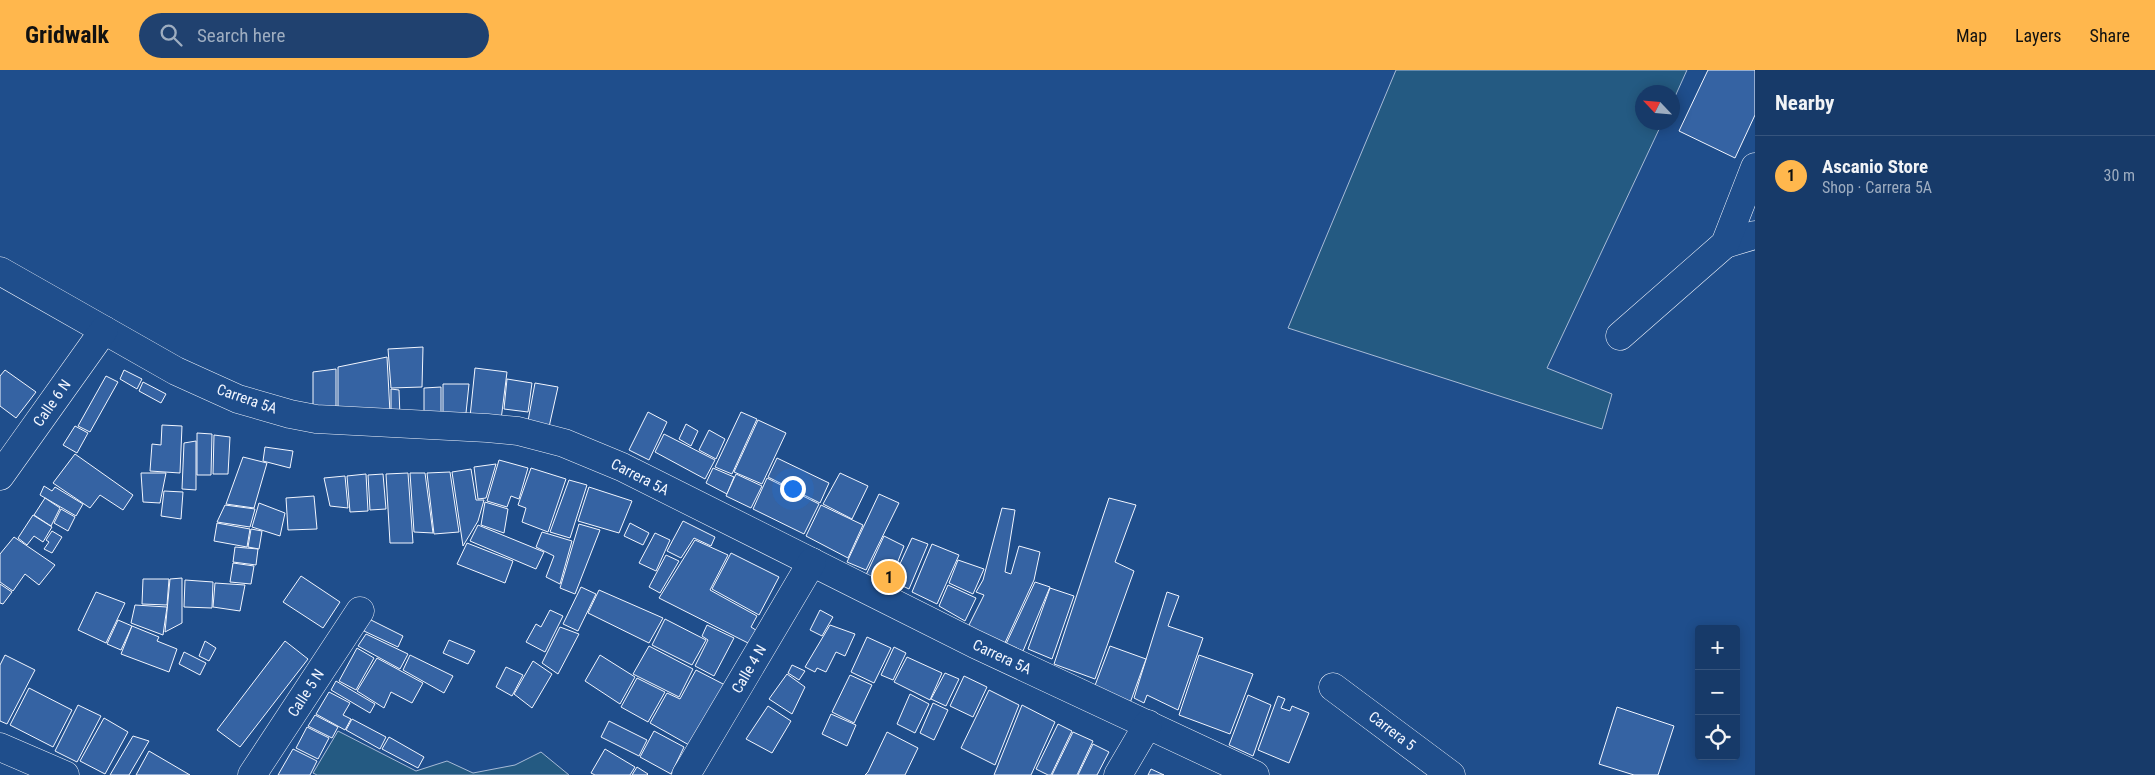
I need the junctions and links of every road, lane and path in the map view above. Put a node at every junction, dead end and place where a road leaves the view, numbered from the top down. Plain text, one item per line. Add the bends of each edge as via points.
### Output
1 (1755, 167) edge
2 (1755, 235) edge
3 (1725, 244) junction
4 (0, 271) edge
5 (104, 330) junction
6 (1620, 336) dead end
7 (0, 476) edge
8 (812, 562) junction
9 (360, 611) dead end
10 (1333, 687) dead end
11 (1148, 724) junction
12 (0, 747) edge
13 (66, 775) edge
14 (252, 775) edge
15 (686, 775) edge
16 (1118, 775) edge
17 (1255, 775) edge
18 (1451, 775) edge

1 - 3 street
2 - 3 street
3 - 6 street
4 - 5 street, Carrera 5A
5 - 7 street, Calle 6 N
5 - 8 street, Carrera 5A via 184,375 238,399 290,414 316,419 518,431 564,443 622,467
8 - 11 street, Carrera 5A via 975,644
8 - 15 street, Calle 4 N
9 - 14 street, Calle 5 N
10 - 18 street, Carrera 5
11 - 16 street
11 - 17 street, Carrera 5A
12 - 13 street

